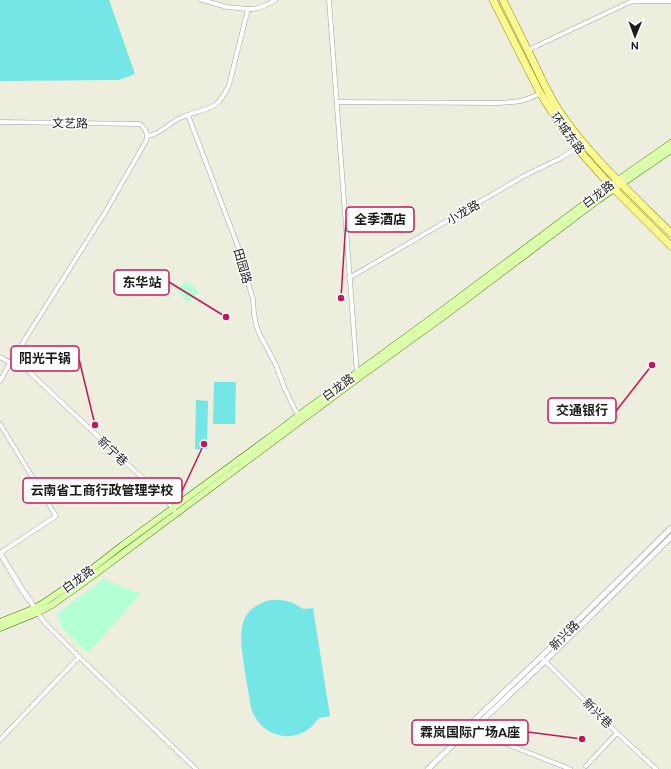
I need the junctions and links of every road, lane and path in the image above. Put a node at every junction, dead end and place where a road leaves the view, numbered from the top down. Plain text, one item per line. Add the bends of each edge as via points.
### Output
1 (202, 0) edge
2 (275, 0) edge
3 (329, 0) edge
4 (492, 0) edge
5 (503, 0) edge
6 (634, 1) edge
7 (671, 1) edge
8 (248, 9) junction
9 (528, 50) junction
10 (540, 94) junction
11 (337, 102) junction
12 (188, 115) junction
13 (0, 122) edge
14 (148, 136) junction
15 (671, 142) edge
16 (577, 148) junction
17 (671, 150) edge
18 (619, 182) junction
19 (612, 187) junction
20 (671, 233) edge
21 (671, 246) edge
22 (349, 278) junction
23 (0, 357) edge
24 (11, 361) junction
25 (357, 376) junction
26 (0, 381) edge
27 (299, 415) junction
28 (0, 424) edge
29 (174, 511) junction
30 (671, 528) edge
31 (671, 537) edge
32 (0, 553) edge
33 (36, 610) junction
34 (0, 622) edge
35 (0, 628) edge
36 (80, 657) junction
37 (541, 657) junction
38 (545, 661) junction
39 (474, 728) junction
40 (617, 733) junction
41 (0, 740) edge
42 (457, 741) junction
43 (586, 766) dead end
44 (196, 769) edge
45 (428, 769) edge
46 (570, 769) edge
47 (656, 769) edge

1 - 8 street via 227,7
2 - 8 street via 267,6
3 - 11 street
4 - 10 main road, 环城东路
5 - 9 main road, 环城东路
6 - 7 street
6 - 9 street
8 - 12 street via 225,94 214,106
9 - 18 main road, 环城东路 via 556,106
10 - 11 street via 529,99 498,103
10 - 16 main road, 环城东路
11 - 22 street
12 - 14 street
12 - 27 street, 田园路 via 240,252 259,333
13 - 14 street, 文艺路 via 140,124
14 - 24 street via 106,211
15 - 18 main road, 白龙路
16 - 19 main road, 环城东路
16 - 22 street, 小龙路
17 - 18 main road, 白龙路
18 - 19 main road, 白龙路
18 - 20 main road, 环城东路
19 - 21 main road, 环城东路
19 - 25 main road, 白龙路 via 444,309
22 - 25 street
23 - 24 street, 新宁巷
24 - 26 street
24 - 29 street, 新宁巷 via 26,369 167,501
25 - 27 main road, 白龙路
25 - 29 main road, 白龙路
27 - 29 main road, 白龙路
28 - 32 street via 56,516
29 - 33 main road, 白龙路
30 - 37 street, 新兴路
31 - 38 street, 新兴路
32 - 33 street
33 - 34 main road, 白龙路
33 - 35 main road, 白龙路
33 - 36 street
36 - 41 street
36 - 44 street
37 - 38 street, 新兴巷
37 - 42 street, 新兴路 via 461,733
38 - 39 street, 新兴路
38 - 40 street, 新兴巷
39 - 42 street, 新兴路
39 - 46 street via 481,734
40 - 43 street
40 - 47 street, 新兴巷
42 - 45 street, 新兴路

